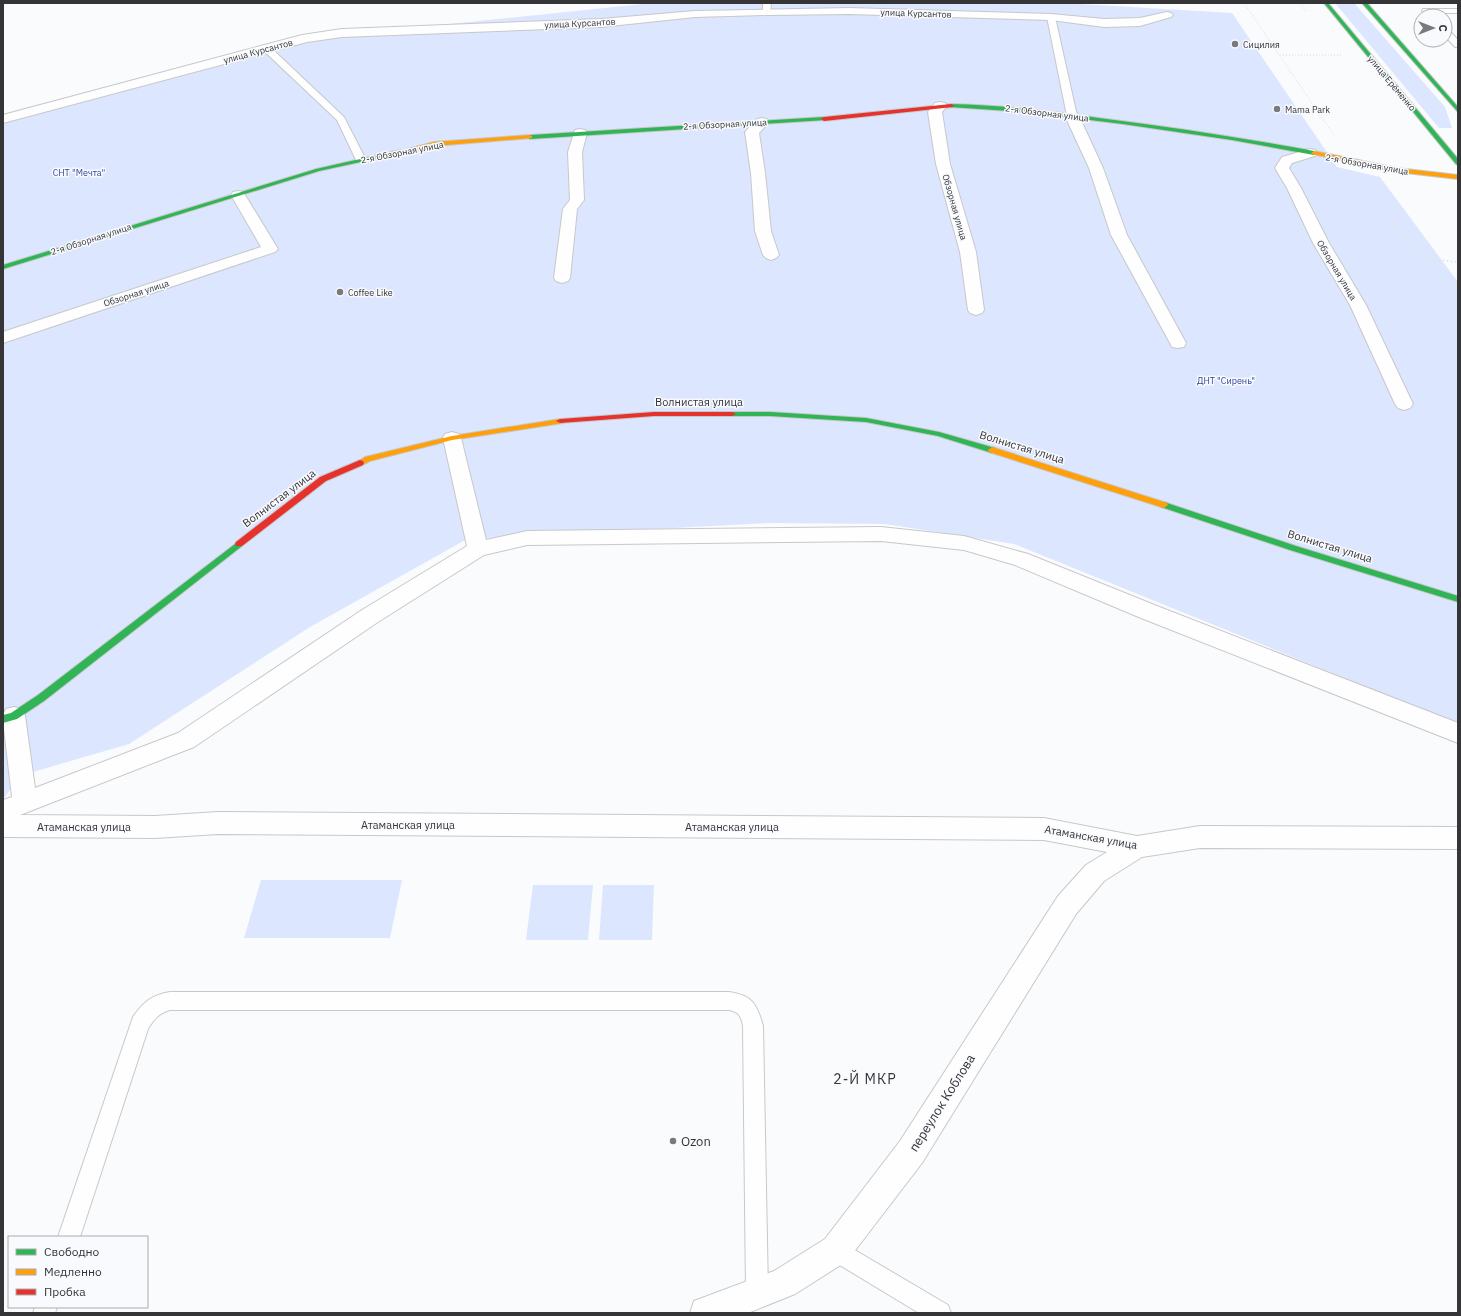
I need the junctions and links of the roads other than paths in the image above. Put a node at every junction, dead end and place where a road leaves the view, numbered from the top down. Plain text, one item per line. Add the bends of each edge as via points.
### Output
1 (1326, 3) edge
2 (1364, 3) edge
3 (767, 7) edge
4 (1167, 15) dead end
5 (1052, 17) junction
6 (267, 49) junction
7 (940, 106) junction
8 (1458, 110) edge
9 (1072, 116) junction
10 (3, 119) edge
11 (762, 122) junction
12 (580, 133) junction
13 (1310, 153) junction
14 (361, 160) junction
15 (1458, 163) edge
16 (1458, 177) edge
17 (238, 195) junction
18 (771, 255) dead end
19 (3, 267) edge
20 (562, 278) dead end
21 (976, 310) dead end
22 (3, 338) edge
23 (1178, 343) dead end
24 (1404, 404) dead end
25 (452, 438) junction
26 (478, 549) junction
27 (1458, 599) edge
28 (8, 717) edge
29 (1458, 733) edge
30 (25, 802) junction
31 (3, 811) edge
32 (3, 826) edge
33 (1458, 838) edge
34 (1137, 847) junction
35 (69, 1236) edge
36 (836, 1250) junction
37 (757, 1293) junction
38 (706, 1313) edge
39 (940, 1313) edge

1 - 15 street, улица Ерёменко via 1442,138
2 - 8 street
3 - 5 street, улица Курсантов
3 - 6 street, улица Курсантов via 601,23 342,33 306,38
4 - 5 street, улица Курсантов via 1140,22 1111,23
5 - 9 lane
6 - 10 street, улица Курсантов
6 - 14 lane via 341,119
7 - 9 street, 2-я Обзорная улица via 977,106
7 - 11 street, 2-я Обзорная улица via 821,119
7 - 21 street, Обзорная улица via 934,112 937,133 943,164 968,252
9 - 13 street, 2-я Обзорная улица via 1234,138
9 - 23 street via 1096,168 1119,235
11 - 12 street, 2-я Обзорная улица
11 - 18 street via 752,132 763,231
12 - 14 street, 2-я Обзорная улица via 434,144
12 - 20 street via 575,152 577,200 570,209
13 - 16 street, 2-я Обзорная улица via 1397,170
13 - 24 street, Обзорная улица via 1287,160 1282,168 1320,243 1358,305
14 - 17 street, 2-я Обзорная улица via 318,170
17 - 19 street, 2-я Обзорная улица
17 - 22 street, Обзорная улица via 270,249
25 - 26 street
25 - 27 street, Волнистая улица via 556,421 654,414 770,414 866,420 946,436
25 - 28 street, Волнистая улица via 368,459 323,479 41,698
26 - 29 street via 527,538 881,534 964,544 1021,559
26 - 30 street via 370,616 186,740
28 - 30 street
30 - 31 street
32 - 34 street, Атаманская улица via 155,827 226,823 1044,829
33 - 34 street, Атаманская улица via 1200,837
34 - 36 street, переулок Коблова via 1095,873 1067,905 911,1152
35 - 37 lane via 140,1024 148,1010 159,1003 729,1001 740,1002 750,1010 753,1026
36 - 37 street, переулок Коблова via 784,1282
36 - 39 lane
37 - 38 street, переулок Коблова

